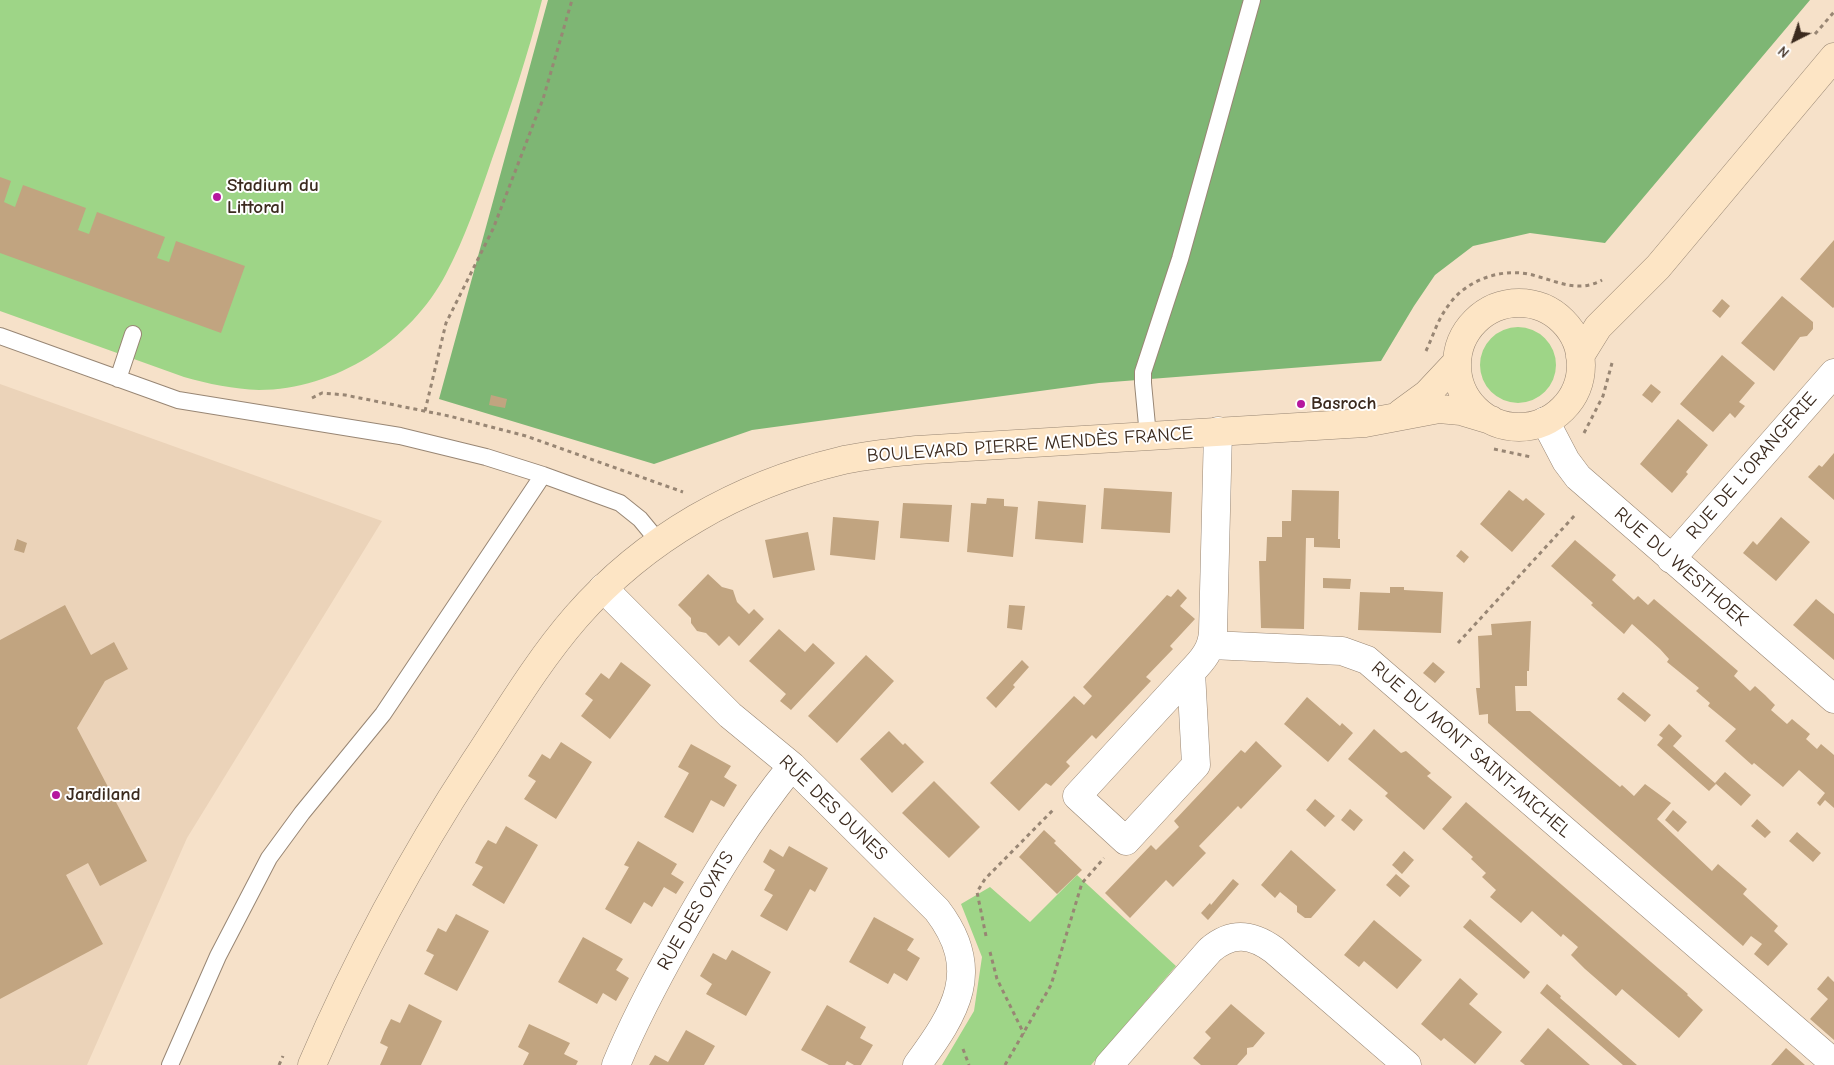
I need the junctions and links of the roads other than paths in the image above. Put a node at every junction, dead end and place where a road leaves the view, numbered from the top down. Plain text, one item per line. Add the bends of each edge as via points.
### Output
1 (1252, 0) edge
2 (1834, 57) edge
3 (1628, 298) junction
4 (1557, 316) junction
5 (133, 334) dead end
6 (0, 336) edge
7 (1580, 356) junction
8 (1457, 362) junction
9 (1834, 373) edge
10 (118, 378) junction
11 (1393, 418) junction
12 (1491, 420) junction
13 (1544, 421) junction
14 (1218, 431) junction
15 (1148, 436) junction
16 (543, 475) junction
17 (659, 542) junction
18 (1671, 559) junction
19 (603, 588) junction
20 (1211, 645) junction
21 (1191, 672) junction
22 (1834, 699) edge
23 (792, 766) junction
24 (1834, 1063) edge
25 (170, 1065) edge
26 (312, 1065) edge
27 (616, 1065) edge
28 (917, 1065) edge
29 (1109, 1065) edge
30 (1407, 1065) edge

1 - 15 lane via 1180,259 1144,372 1142,384
2 - 3 street via 1658,267
3 - 4 street via 1583,318
3 - 7 street via 1598,327
4 - 7 street via 1571,332
4 - 8 street via 1527,304 1495,307 1470,326 1462,340
5 - 10 lane
6 - 10 lane
7 - 13 street via 1574,392 1562,409
8 - 11 street, BOULEVARD PIERRE MENDÈS FRANCE via 1427,394
8 - 12 street via 1464,394 1473,407
9 - 18 street, RUE DE L'ORANGERIE
10 - 16 lane via 178,400 400,436 476,454
11 - 12 street, BOULEVARD PIERRE MENDÈS FRANCE via 1438,409 1460,411
11 - 14 street, BOULEVARD PIERRE MENDÈS FRANCE via 1365,423
12 - 13 street via 1506,426
13 - 18 street, RUE DU WESTHOEK via 1566,461 1595,493
14 - 15 street, BOULEVARD PIERRE MENDÈS FRANCE
14 - 20 street
15 - 17 street, BOULEVARD PIERRE MENDÈS FRANCE via 917,450 841,461 748,492
16 - 17 lane via 610,498 640,519
16 - 25 lane via 378,721 269,858 218,956
17 - 19 street, BOULEVARD PIERRE MENDÈS FRANCE
18 - 22 street, RUE DU WESTHOEK
19 - 23 street, RUE DES DUNES via 730,714
19 - 26 street, BOULEVARD PIERRE MENDÈS FRANCE via 538,665 421,848 374,934
20 - 21 street
20 - 24 street, RUE DU MONT SAINT-MICHEL via 1342,651 1367,660
21 - 21 street via 1196,764 1126,840 1078,796
23 - 27 street, RUE DES OYATS via 756,812 716,873 648,996
23 - 28 street, RUE DES DUNES via 937,910 955,936 961,970 956,1001 942,1030
29 - 30 street via 1210,950 1220,941 1239,936 1256,939 1274,950

